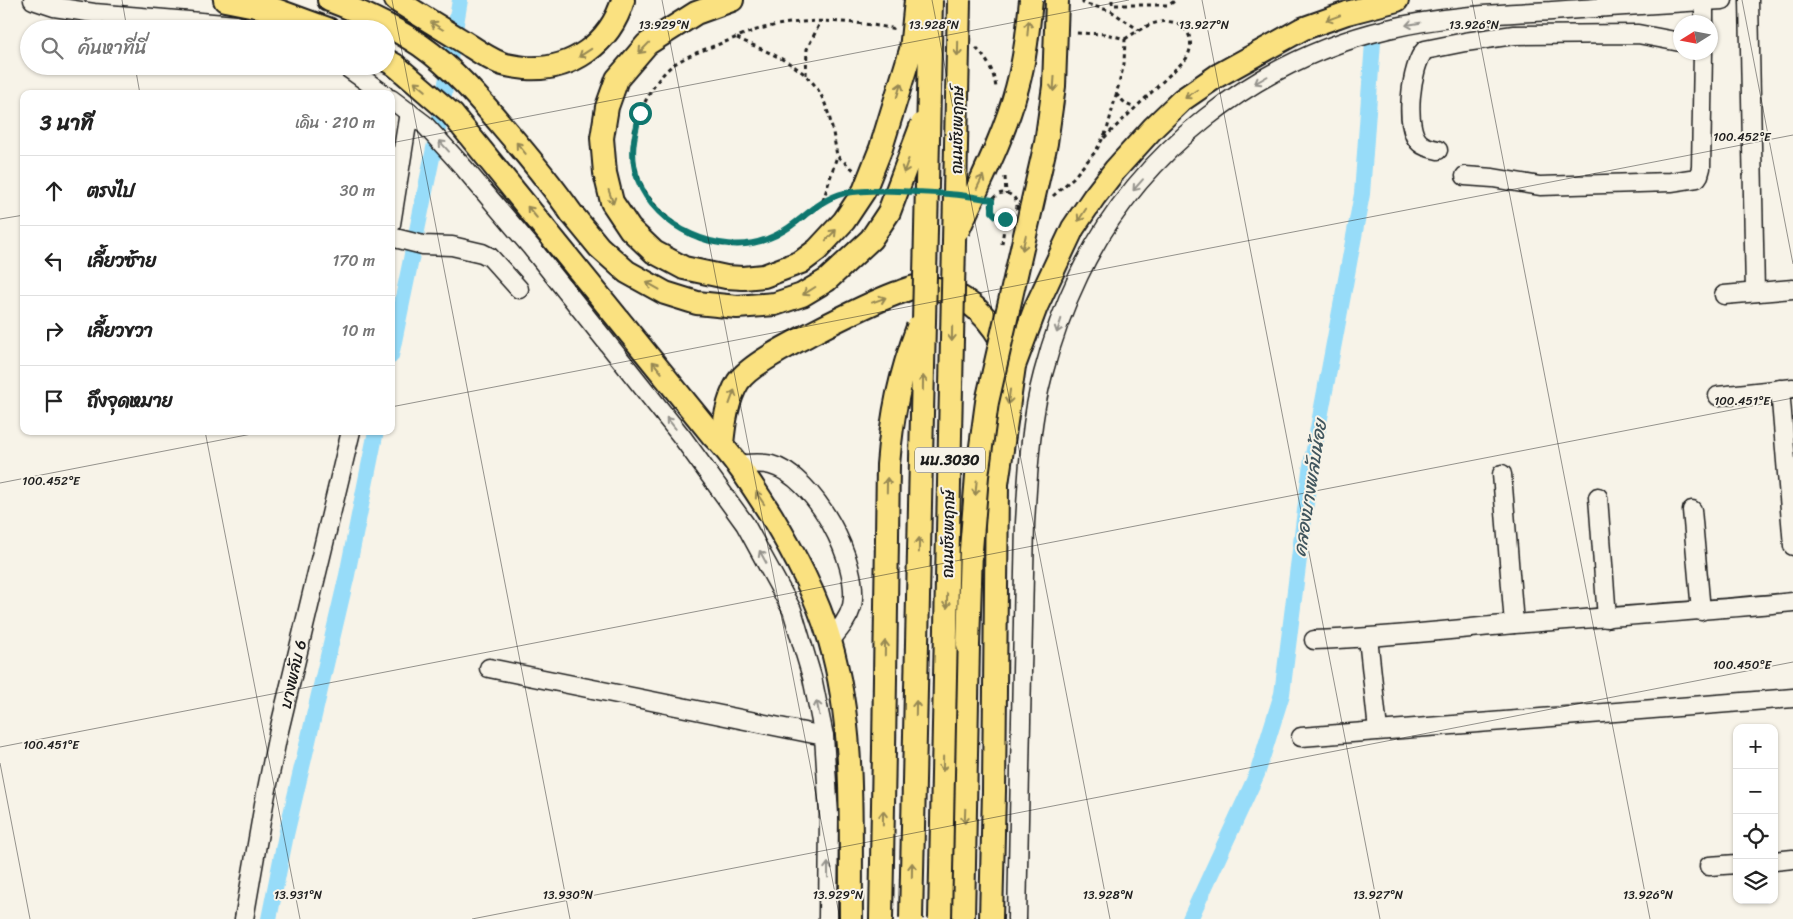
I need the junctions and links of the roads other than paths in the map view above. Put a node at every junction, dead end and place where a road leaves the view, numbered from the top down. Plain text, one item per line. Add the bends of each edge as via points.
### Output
1 (33, 0) edge
2 (225, 0) edge
3 (329, 0) edge
4 (396, 0) edge
5 (623, 0) edge
6 (732, 0) edge
7 (916, 0) edge
8 (931, 0) edge
9 (946, 0) edge
10 (959, 0) edge
11 (1031, 0) edge
12 (1057, 0) edge
13 (1397, 0) edge
14 (1723, 0) edge
15 (1749, 0) edge
16 (1704, 1) edge
17 (1704, 15) edge
18 (170, 20) edge
19 (303, 20) edge
20 (376, 20) edge
21 (395, 30) edge
22 (1673, 41) edge
23 (1704, 60) edge
24 (395, 65) edge
25 (358, 75) edge
26 (378, 90) edge
27 (395, 102) edge
28 (410, 112) junction
29 (1438, 150) dead end
30 (1466, 176) dead end
31 (395, 219) edge
32 (395, 234) edge
33 (519, 288) dead end
34 (1793, 289) edge
35 (1755, 292) junction
36 (1724, 296) dead end
37 (1014, 366) junction
38 (1787, 388) edge
39 (1718, 396) dead end
40 (350, 435) edge
41 (722, 444) junction
42 (736, 465) junction
43 (1502, 474) dead end
44 (1598, 498) dead end
45 (1692, 510) dead end
46 (1793, 546) edge
47 (1793, 602) edge
48 (1701, 611) junction
49 (1608, 618) junction
50 (1514, 624) junction
51 (1368, 638) junction
52 (1314, 640) dead end
53 (830, 641) junction
54 (489, 668) dead end
55 (1793, 698) edge
56 (1378, 730) junction
57 (824, 736) junction
58 (1301, 737) dead end
59 (1793, 860) edge
60 (1778, 861) edge
61 (1733, 864) edge
62 (1709, 866) dead end
63 (244, 919) edge
64 (828, 919) edge
65 (851, 919) edge
66 (881, 919) edge
67 (911, 919) edge
68 (940, 919) edge
69 (963, 919) edge
70 (991, 919) edge
71 (1017, 919) edge

1 - 18 street via 94,13
2 - 19 main road via 262,6
20 -> 3 main road, bridge
5 -> 4 main road via 606,34 590,50 572,61 538,68 500,63
6 -> 7 main road, bridge via 696,14 647,44 617,79 607,107 602,138 604,173 612,202 630,229 654,252 684,268 743,278 764,276 801,262 844,221 864,191 881,148 911,50
67 -> 8 main road, ถนนชัยพฤกษ์ / นบ.3030, bridge
9 -> 21 main road, bridge via 923,120 889,212 871,239 827,280 802,295 775,304 697,303 665,292 627,272 599,247 475,93 421,46
10 -> 68 main road, ถนนชัยพฤกษ์ / นบ.3030, bridge
66 -> 11 main road, bridge via 888,465 892,420 900,380 933,284 1003,132 1028,39
12 -> 69 main road, bridge via 1054,86 1046,143 987,402 977,476 968,645
13 -> 37 main road via 1302,29 1217,76 1182,100 1115,170 1073,228 1036,307
14 - 16 street
15 - 35 street
16 - 17 street
16 -> 71 street via 1476,16 1387,29 1359,37 1308,56 1260,80 1225,103 1175,143 1133,190 1080,273 1043,375 1035,416 1025,524
22 - 29 street via 1638,34 1514,36 1425,50 1419,58 1413,84 1411,123 1421,144
23 - 30 street via 1701,168 1697,178 1671,182 1540,186
41 -> 24 main road via 452,114
25 - 26 street
27 - 28 street
28 - 31 street
57 -> 28 street via 812,677 792,610 745,524 682,437 531,247 464,168
32 - 33 street via 423,245 452,246 482,253 490,257
34 - 35 street
35 - 36 street
41 -> 37 main road via 732,393 748,372 783,348 872,302 915,287 943,289 977,308 1004,344
37 -> 70 main road via 997,484
38 - 39 street
38 - 46 street
40 - 63 street, บางพลับ 6 via 278,739
41 - 42 main road
53 -> 42 main road via 814,595 793,550
42 - 53 street via 760,463 789,473 809,490 838,534 853,580 852,604 847,620
43 - 50 street
44 - 49 street
45 - 48 street
47 - 48 street
48 - 49 street
49 - 50 street
50 - 51 street
51 - 52 street
51 - 56 street
53 - 65 main road via 850,758
54 - 57 street
55 - 56 street
56 - 58 street
64 -> 57 street via 829,815
59 - 60 street
61 - 62 street

